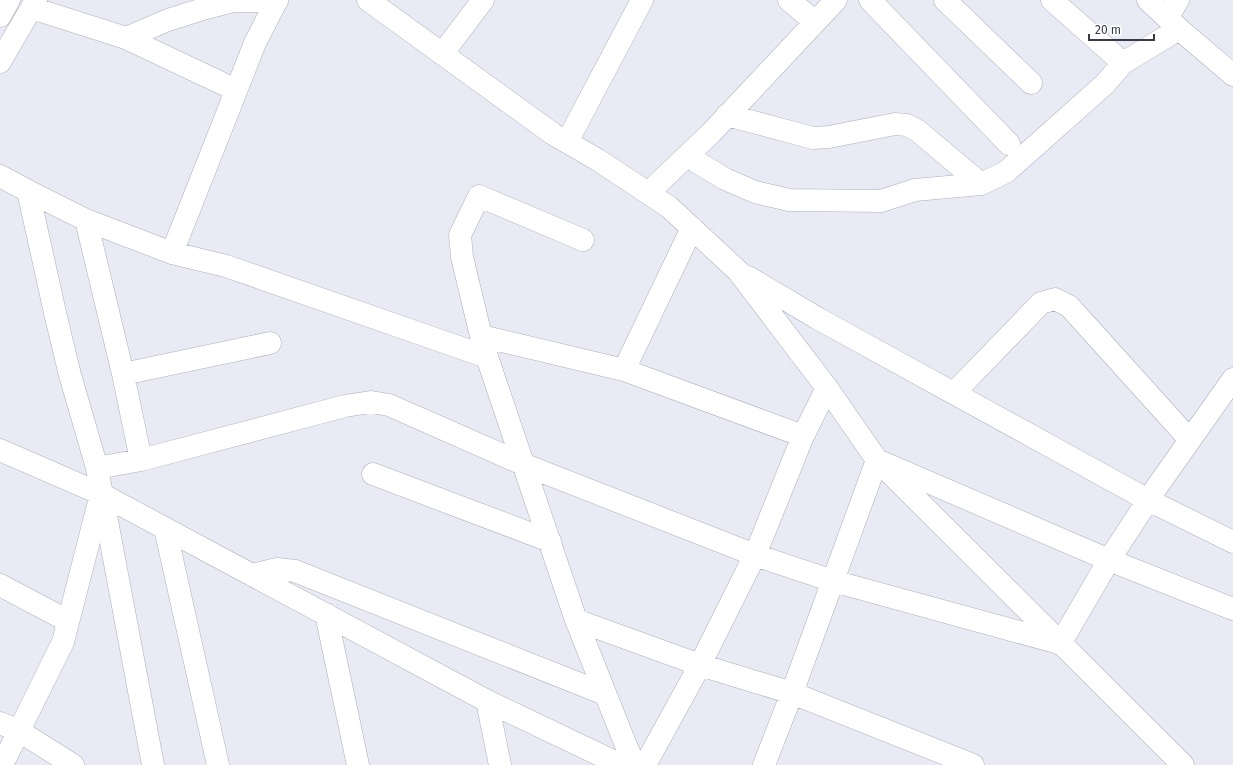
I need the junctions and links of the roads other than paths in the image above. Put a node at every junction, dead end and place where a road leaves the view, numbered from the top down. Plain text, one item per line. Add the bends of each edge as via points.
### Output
1 (9, 0) edge
2 (277, 0) edge
3 (368, 0) edge
4 (483, 0) edge
5 (642, 0) edge
6 (789, 0) edge
7 (836, 0) edge
8 (870, 0) edge
9 (945, 0) edge
10 (1052, 0) edge
11 (1148, 0) edge
12 (34, 4) edge
13 (0, 16) edge
14 (815, 22) junction
15 (1179, 22) edge
16 (126, 38) junction
17 (442, 54) junction
18 (0, 62) edge
19 (1123, 63) junction
20 (1229, 72) edge
21 (1031, 83) dead end
22 (236, 90) junction
23 (727, 115) junction
24 (567, 142) junction
25 (1009, 144) dead end
26 (687, 156) junction
27 (0, 176) edge
28 (981, 184) junction
29 (28, 191) junction
30 (648, 193) junction
31 (86, 220) junction
32 (692, 228) junction
33 (583, 240) dead end
34 (172, 253) junction
35 (738, 271) junction
36 (481, 336) junction
37 (270, 343) dead end
38 (487, 357) junction
39 (624, 370) junction
40 (123, 374) junction
41 (1233, 379) edge
42 (827, 388) junction
43 (954, 393) junction
44 (803, 436) junction
45 (1190, 440) junction
46 (0, 450) edge
47 (141, 460) junction
48 (877, 460) junction
49 (525, 466) junction
50 (97, 468) junction
51 (373, 474) dead end
52 (101, 494) junction
53 (1148, 500) junction
54 (165, 528) junction
55 (550, 541) junction
56 (1233, 542) edge
57 (755, 555) junction
58 (1109, 560) junction
59 (252, 575) junction
60 (833, 581) junction
61 (0, 585) edge
62 (1233, 609) edge
63 (326, 614) junction
64 (576, 620) junction
65 (68, 621) junction
66 (1060, 644) junction
67 (700, 665) junction
68 (792, 693) junction
69 (605, 694) junction
70 (487, 701) junction
71 (9, 727) edge
72 (2, 765) edge
73 (73, 765) edge
74 (153, 765) edge
75 (218, 765) edge
76 (358, 765) edge
77 (500, 765) edge
78 (621, 765) edge
79 (635, 765) edge
80 (646, 765) edge
81 (764, 765) edge
82 (973, 765) edge
83 (1183, 765) edge

1 - 13 street
2 - 16 street via 233,1 168,20
2 - 22 street via 254,44
3 - 17 street
4 - 17 street
5 - 24 street
6 - 14 street
7 - 14 street
8 - 25 street
9 - 21 street
10 - 19 street
11 - 15 street
12 - 16 street
12 - 18 street
14 - 23 street
15 - 19 street
15 - 20 street
16 - 22 street
17 - 24 street
19 - 28 street via 1105,84 1006,172
22 - 34 street
23 - 26 street
23 - 28 street via 813,138 895,124 907,125 918,131
24 - 30 street
26 - 28 street via 755,192 789,200 881,201 916,190
26 - 30 street
27 - 29 street
29 - 31 street
29 - 50 street via 70,375
30 - 32 street via 669,207
31 - 34 street
31 - 40 street
32 - 35 street
32 - 39 street
33 - 36 street via 479,196 460,235 462,257
34 - 38 street via 226,266
35 - 42 street
35 - 43 street via 817,318
36 - 38 street
36 - 39 street
37 - 40 street
38 - 49 street
39 - 44 street
40 - 47 street
41 - 45 street
42 - 44 street
42 - 48 street
43 - 45 street via 1041,304 1055,299 1069,306
43 - 53 street
44 - 57 street
45 - 53 street
46 - 52 street
47 - 49 street via 346,406 371,402 389,406
47 - 50 street
48 - 58 street
48 - 60 street
48 - 66 street
49 - 55 street
49 - 57 street
50 - 52 street
51 - 55 street
52 - 54 street
52 - 65 street
52 - 74 street
53 - 56 street
53 - 58 street
54 - 59 street
54 - 75 street
55 - 64 street
57 - 60 street
57 - 67 street
58 - 62 street
58 - 66 street
59 - 63 street
59 - 69 street via 278,569 295,571
60 - 66 street
60 - 68 street
61 - 65 street
63 - 70 street
63 - 76 street
64 - 67 street
64 - 69 street
65 - 71 street via 63,642
66 - 83 street
67 - 68 street
67 - 80 street
68 - 81 street
68 - 82 street
69 - 79 street
70 - 77 street
70 - 78 street
71 - 72 street
71 - 73 street

